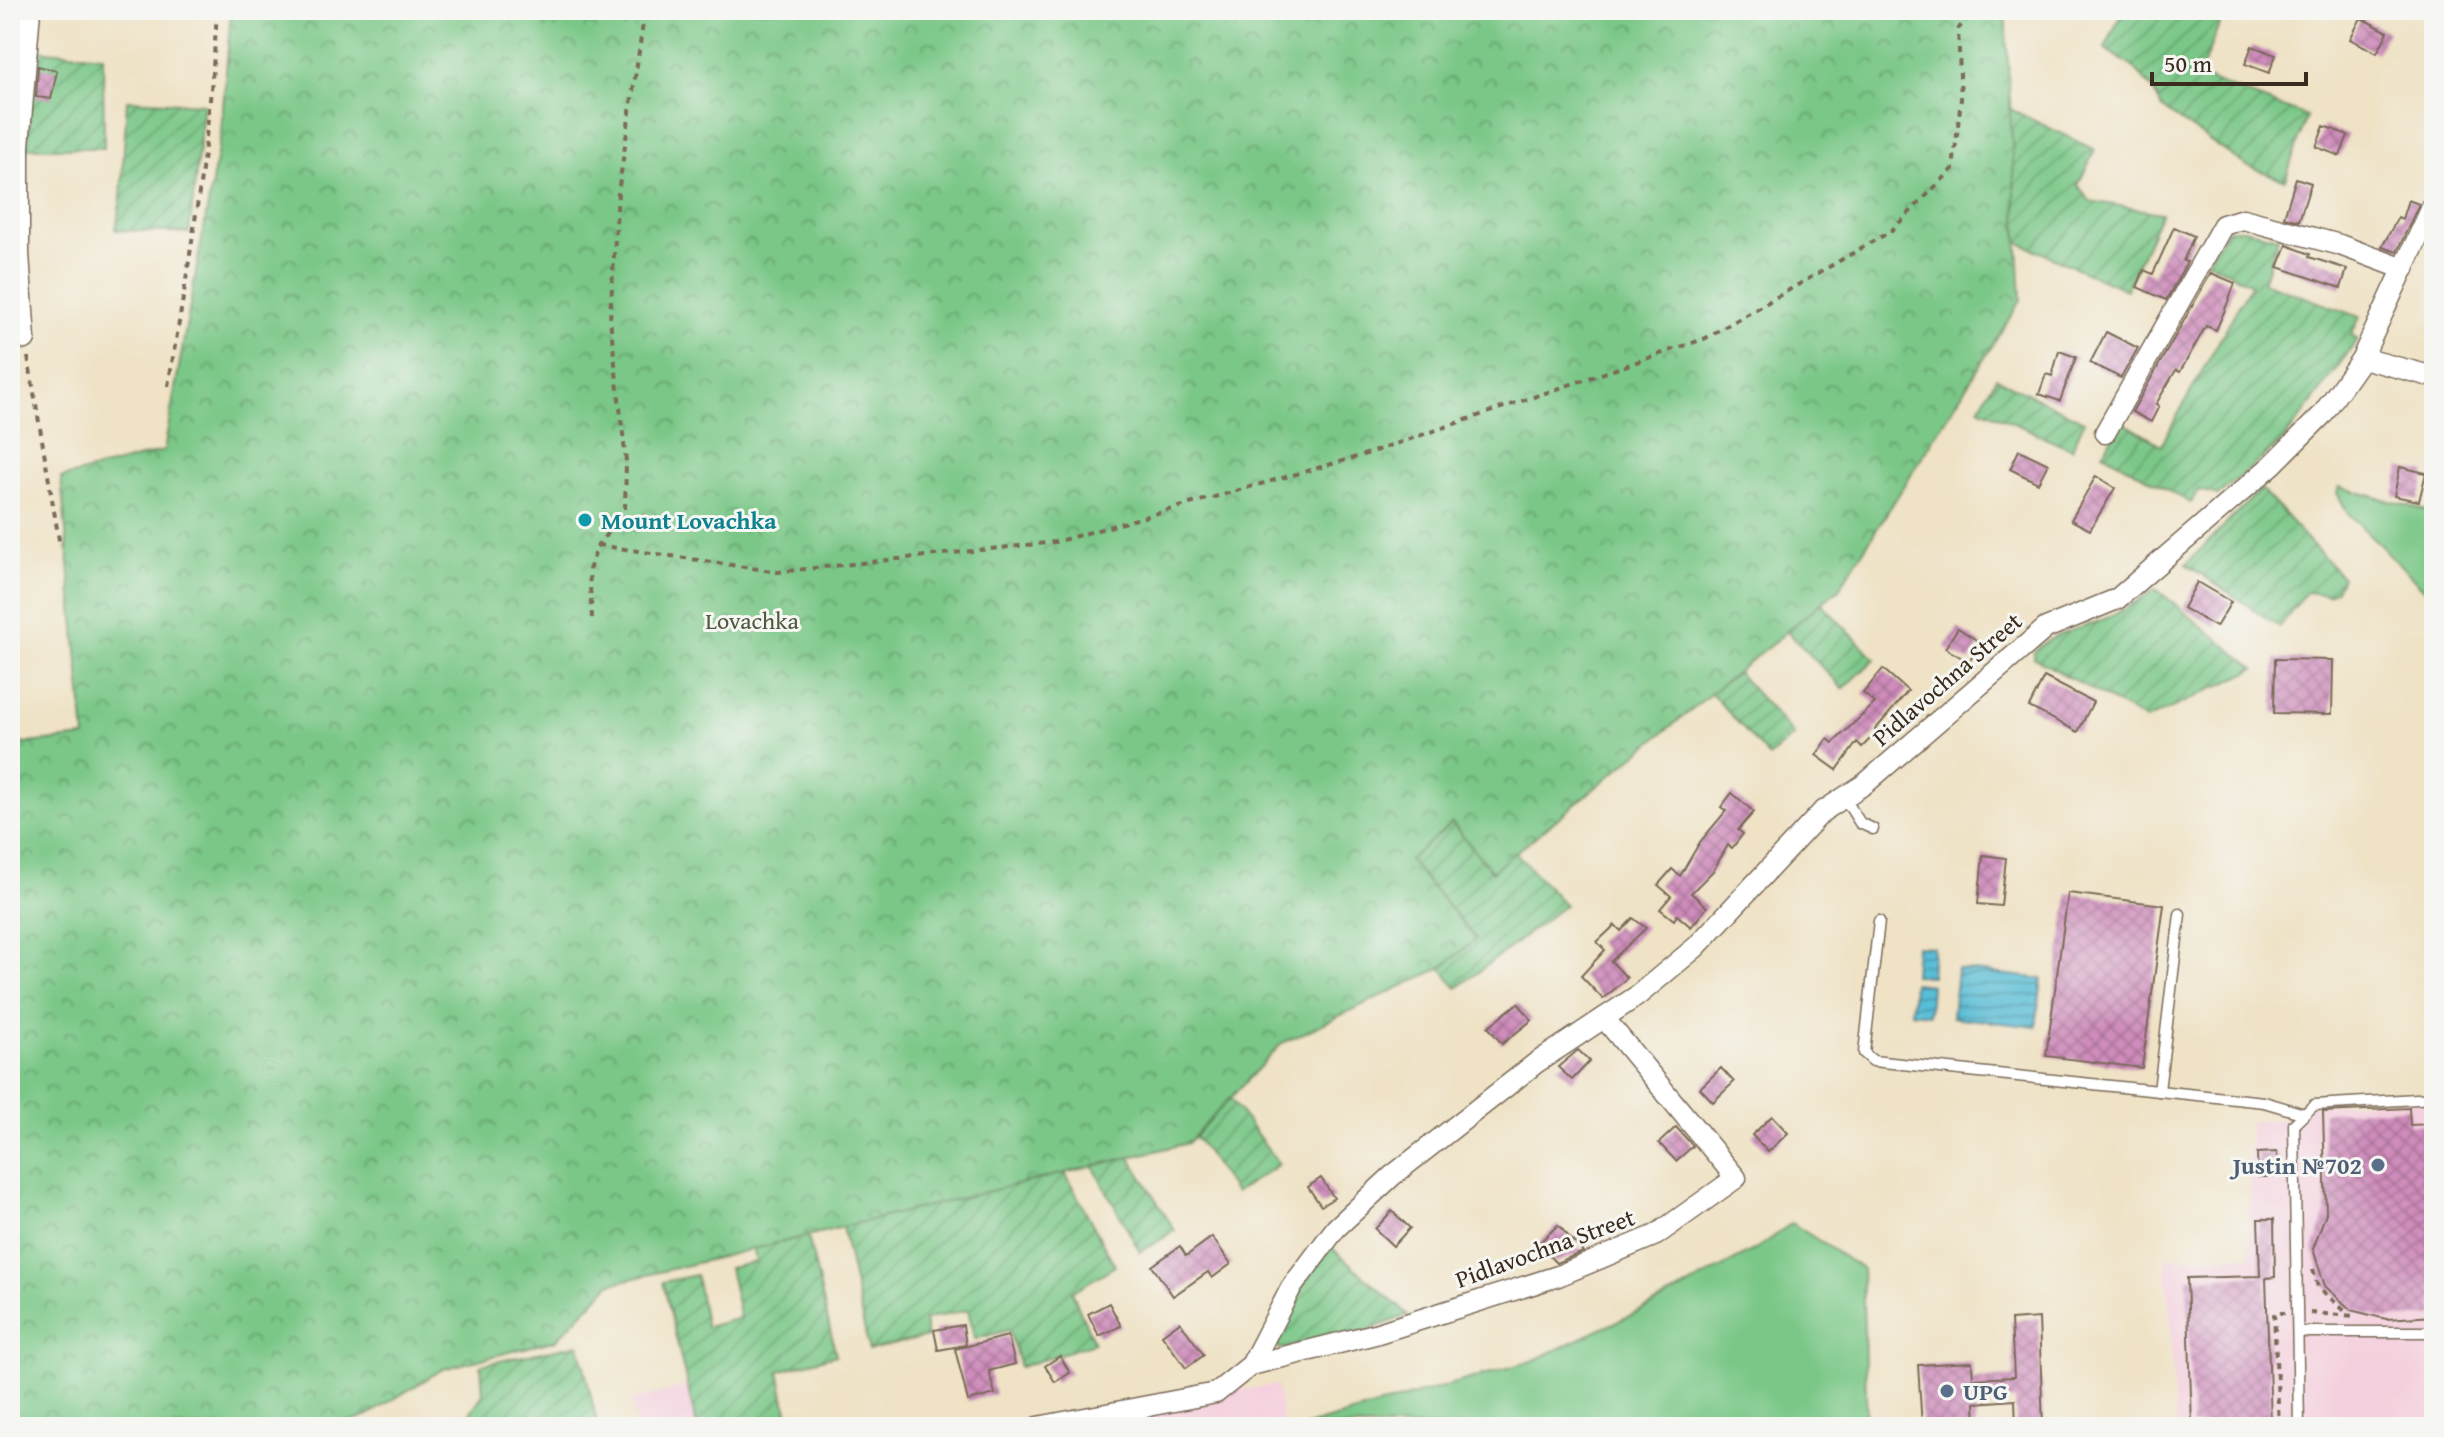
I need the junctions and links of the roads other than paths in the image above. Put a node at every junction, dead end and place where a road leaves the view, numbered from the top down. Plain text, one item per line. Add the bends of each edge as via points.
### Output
1 (30, 10) edge
2 (2434, 203) edge
3 (2404, 269) junction
4 (25, 339) road end
5 (2362, 358) junction
6 (2434, 377) edge
7 (2105, 433) dead end
8 (1845, 799) junction
9 (1873, 829) dead end
10 (2180, 914) dead end
11 (1879, 921) dead end
12 (1604, 1018) junction
13 (2159, 1091) junction
14 (2434, 1098) edge
15 (2301, 1113) junction
16 (2300, 1332) junction
17 (2434, 1332) edge
18 (1251, 1365) junction
19 (1038, 1427) edge
20 (2299, 1427) edge

1 - 4 street via 19,146
2 - 3 street, Pidlavochna Street
3 - 5 street, Pidlavochna Street
3 - 7 street via 2243,219 2223,225
5 - 6 street
5 - 8 street, Pidlavochna Street via 2322,415 2210,521 2117,599 2046,628
8 - 9 lane via 1860,823
8 - 12 street, Pidlavochna Street via 1822,812 1696,947
10 - 13 lane
11 - 13 lane via 1864,1053 1873,1061
12 - 18 street, Pidlavochna Street via 1536,1063 1392,1176 1336,1228 1291,1288
12 - 18 street, Pidlavochna Street via 1736,1178 1656,1235 1558,1276 1375,1334
13 - 15 lane via 2264,1102
14 - 15 lane via 2314,1105
15 - 16 lane via 2294,1124
16 - 17 lane
16 - 20 lane
18 - 19 street, Pidlavochna Street via 1216,1393

